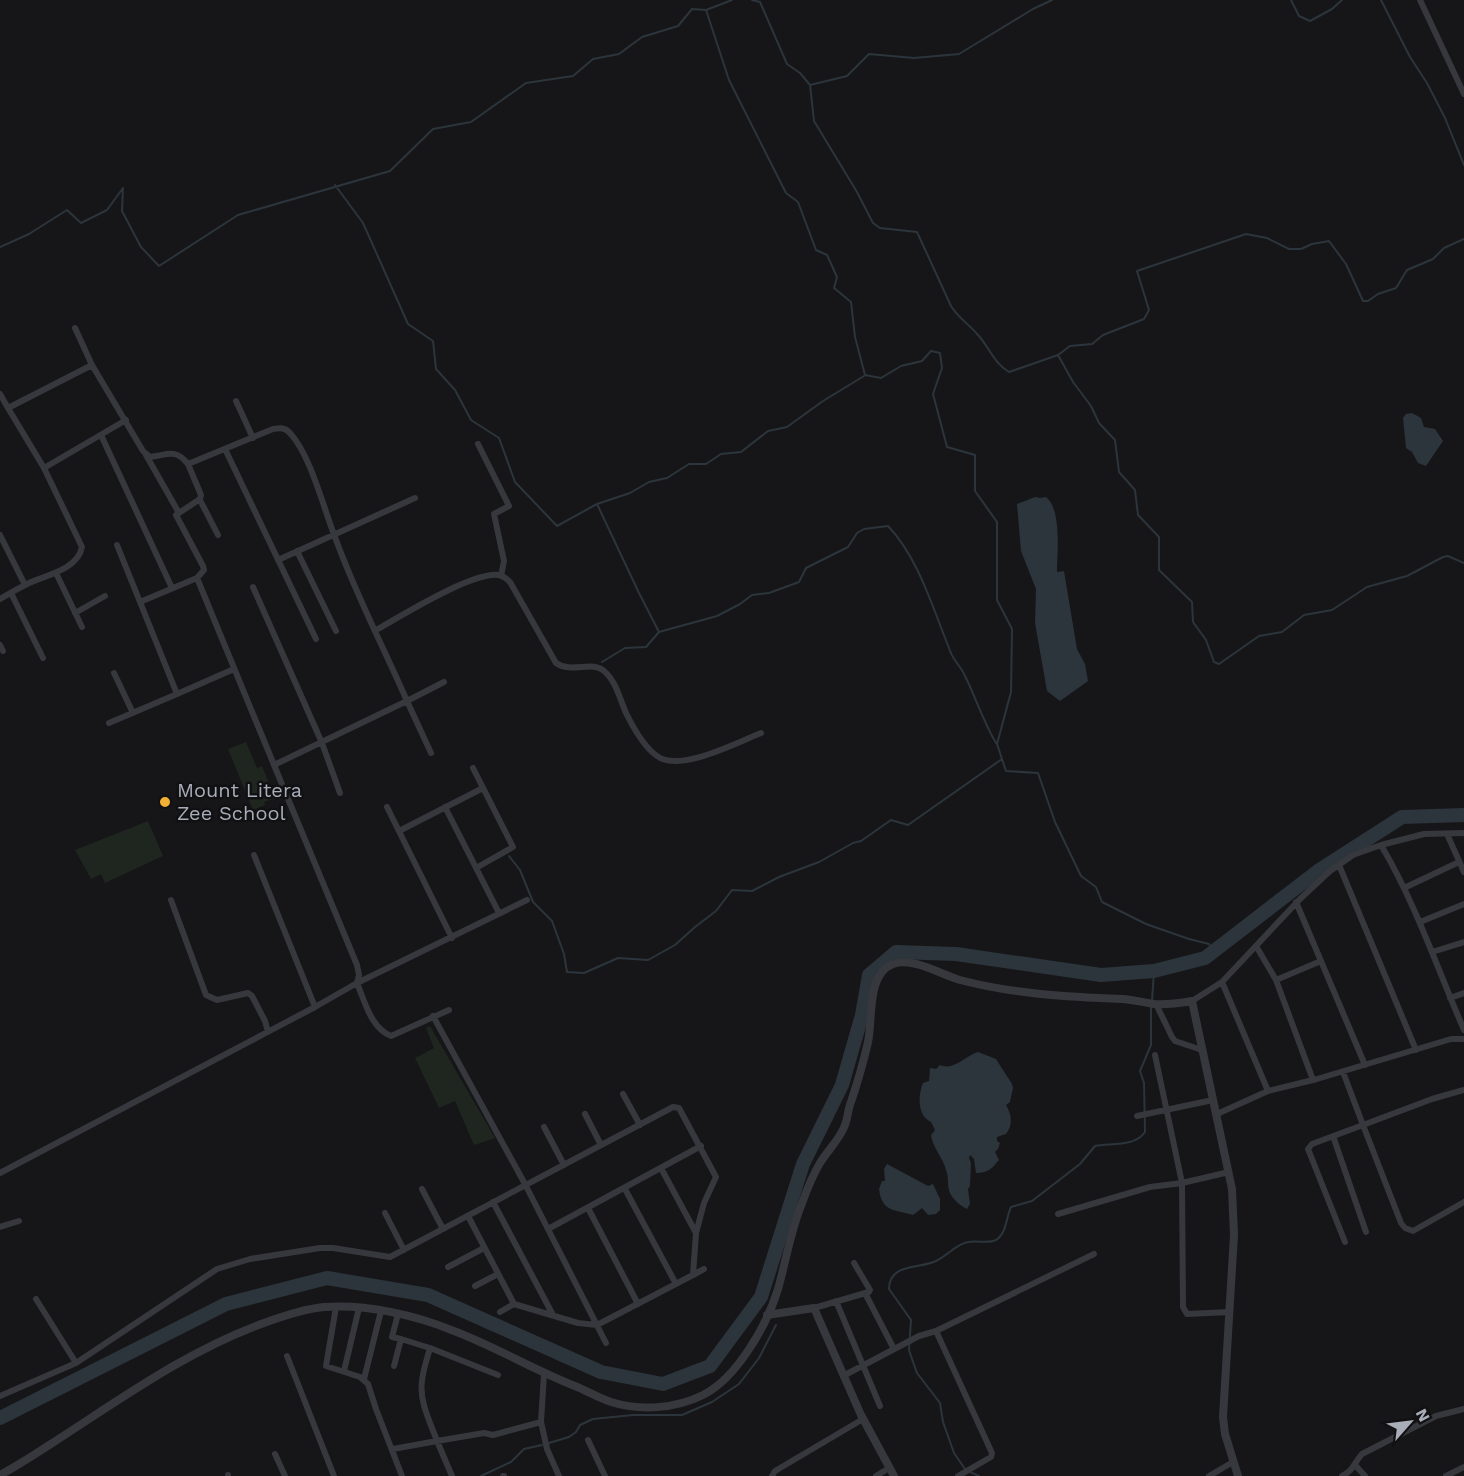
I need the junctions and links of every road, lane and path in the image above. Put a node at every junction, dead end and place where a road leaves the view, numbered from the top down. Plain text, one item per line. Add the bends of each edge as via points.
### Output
1 (1420, 0) edge
2 (1464, 94) edge
3 (75, 328) dead end
4 (92, 365) junction
5 (0, 394) edge
6 (236, 401) dead end
7 (8, 408) junction
8 (126, 420) junction
9 (101, 435) junction
10 (253, 438) junction
11 (478, 444) dead end
12 (225, 449) junction
13 (146, 455) junction
14 (188, 464) junction
15 (44, 468) junction
16 (415, 498) dead end
17 (200, 500) junction
18 (179, 513) junction
19 (0, 535) edge
20 (218, 536) dead end
21 (334, 536) junction
22 (117, 545) dead end
23 (297, 551) junction
24 (278, 560) junction
25 (56, 573) junction
26 (501, 576) junction
27 (197, 578) junction
28 (25, 585) junction
29 (253, 587) dead end
30 (172, 588) junction
31 (11, 592) junction
32 (105, 596) dead end
33 (0, 599) edge
34 (140, 602) junction
35 (75, 613) junction
36 (82, 627) dead end
37 (376, 630) junction
38 (336, 631) dead end
39 (316, 639) dead end
40 (44, 658) dead end
41 (234, 669) junction
42 (114, 673) dead end
43 (444, 682) dead end
44 (177, 694) junction
45 (407, 700) junction
46 (133, 713) junction
47 (109, 723) dead end
48 (761, 733) dead end
49 (322, 743) junction
50 (432, 753) dead end
51 (274, 765) junction
52 (473, 768) dead end
53 (483, 788) junction
54 (340, 793) dead end
55 (387, 807) dead end
56 (445, 807) junction
57 (399, 831) junction
58 (1464, 833) edge
59 (1447, 834) junction
60 (1381, 845) junction
61 (254, 855) dead end
62 (1460, 862) junction
63 (1340, 865) junction
64 (476, 868) junction
65 (1464, 872) edge
66 (1404, 888) junction
67 (171, 900) dead end
68 (527, 900) dead end
69 (1296, 902) junction
70 (1464, 904) edge
71 (499, 914) junction
72 (1420, 922) junction
73 (452, 938) junction
74 (1464, 942) edge
75 (1256, 946) junction
76 (1431, 952) junction
77 (1321, 961) junction
78 (1276, 980) junction
79 (1222, 982) junction
80 (357, 984) junction
81 (1464, 993) edge
82 (1450, 998) junction
83 (1192, 1001) junction
84 (1153, 1003) junction
85 (315, 1007) junction
86 (449, 1010) dead end
87 (433, 1016) junction
88 (1464, 1030) edge
89 (268, 1032) junction
90 (1464, 1039) edge
91 (1202, 1050) junction
92 (1416, 1050) junction
93 (1155, 1055) dead end
94 (1365, 1065) junction
95 (1343, 1072) junction
96 (1313, 1080) junction
97 (1464, 1090) edge
98 (1269, 1091) junction
99 (623, 1094) dead end
100 (1213, 1100) junction
101 (1166, 1111) junction
102 (585, 1114) dead end
103 (1217, 1114) junction
104 (1137, 1116) dead end
105 (640, 1125) junction
106 (1362, 1125) junction
107 (544, 1127) dead end
108 (1333, 1136) junction
109 (602, 1145) junction
110 (701, 1146) junction
111 (564, 1165) junction
112 (661, 1168) junction
113 (1228, 1172) junction
114 (0, 1173) edge
115 (1182, 1183) junction
116 (526, 1186) junction
117 (422, 1189) dead end
118 (625, 1189) junction
119 (493, 1202) junction
120 (1464, 1202) edge
121 (588, 1208) junction
122 (385, 1213) dead end
123 (1058, 1214) dead end
124 (468, 1216) junction
125 (19, 1221) dead end
126 (0, 1227) edge
127 (443, 1229) junction
128 (548, 1229) junction
129 (1366, 1232) dead end
130 (696, 1233) junction
131 (1345, 1242) dead end
132 (484, 1248) junction
133 (404, 1250) junction
134 (1094, 1254) dead end
135 (854, 1263) dead end
136 (448, 1267) dead end
137 (704, 1269) dead end
138 (498, 1274) junction
139 (693, 1275) junction
140 (676, 1284) junction
141 (475, 1286) dead end
142 (865, 1293) junction
143 (36, 1299) dead end
144 (836, 1301) junction
145 (514, 1304) junction
146 (638, 1304) junction
147 (336, 1308) junction
148 (359, 1308) junction
149 (813, 1308) junction
150 (381, 1311) junction
151 (500, 1312) dead end
152 (1230, 1312) junction
153 (398, 1314) junction
154 (553, 1315) junction
155 (767, 1315) junction
156 (597, 1325) junction
157 (936, 1331) junction
158 (401, 1339) junction
159 (606, 1343) dead end
160 (898, 1347) junction
161 (430, 1348) junction
162 (287, 1356) dead end
163 (76, 1363) junction
164 (394, 1366) dead end
165 (864, 1366) junction
166 (344, 1371) junction
167 (544, 1374) junction
168 (498, 1375) dead end
169 (843, 1376) junction
170 (364, 1379) junction
171 (0, 1396) edge
172 (880, 1406) dead end
173 (1464, 1409) edge
174 (862, 1419) junction
175 (541, 1422) junction
176 (588, 1440) dead end
177 (437, 1441) junction
178 (393, 1449) junction
179 (275, 1454) dead end
180 (1233, 1462) junction
181 (1356, 1466) junction
182 (1464, 1467) edge
183 (892, 1472) edge
184 (0, 1475) edge
185 (960, 1475) edge
186 (285, 1476) edge
187 (334, 1476) edge
188 (402, 1476) edge
189 (452, 1476) edge
190 (560, 1476) edge
191 (605, 1476) edge
192 (772, 1476) edge
193 (876, 1476) edge
194 (1209, 1476) edge
195 (1238, 1476) edge
196 (1342, 1476) edge
197 (1365, 1476) edge
198 (1446, 1476) edge

1 - 2 street
3 - 4 street
4 - 7 street
4 - 8 street
5 - 7 street
6 - 10 street
7 - 15 street
8 - 9 street
8 - 13 street
9 - 15 street
9 - 30 street
10 - 12 street
10 - 21 street via 273,429 284,428 289,432 309,468
11 - 26 street via 509,506 494,514 504,561
12 - 14 street
12 - 24 street
13 - 14 street via 171,453 182,456
13 - 18 street
14 - 17 street
15 - 25 street via 82,547 77,558
16 - 21 street
17 - 18 street
17 - 20 street
18 - 27 street via 176,515 203,566
19 - 28 street
21 - 23 street
21 - 37 street
22 - 34 street
23 - 24 street
23 - 38 street
24 - 39 street
25 - 28 street
25 - 35 street
26 - 37 street via 466,583 440,594
26 - 48 street via 510,582 556,663 568,668 599,667 613,680 627,716 657,756 676,762
27 - 30 street
27 - 41 street
28 - 31 street
29 - 49 street
30 - 34 street
31 - 33 street
31 - 40 street
32 - 35 street
34 - 44 street
35 - 36 street
37 - 45 street
41 - 44 street
41 - 51 street
42 - 46 street
43 - 45 street
44 - 46 street
45 - 49 street
45 - 50 street
46 - 47 street
49 - 51 street
49 - 54 street
51 - 80 street via 357,965
52 - 53 street
53 - 56 street
53 - 64 street via 513,847
55 - 57 street
56 - 57 street
56 - 64 street
57 - 73 street
58 - 59 street
59 - 60 street via 1424,834
59 - 62 street
60 - 63 street via 1353,855
60 - 66 street
61 - 85 street
62 - 65 street
62 - 66 street
63 - 69 street
63 - 92 street
64 - 71 street
66 - 72 street
67 - 89 street via 206,995 217,1000 248,993
68 - 71 street
69 - 75 street
69 - 77 street
70 - 72 street
71 - 73 street
72 - 76 street
73 - 80 street
74 - 76 street
75 - 78 street
75 - 79 street
76 - 82 street
77 - 78 street
77 - 94 street
78 - 96 street
79 - 83 street
79 - 98 street
80 - 85 street
80 - 87 street via 382,1033 391,1036
81 - 82 street
82 - 88 street
83 - 84 street
83 - 91 street
84 - 91 street via 1175,1041
84 - 155 street via 1066,998 968,982 908,962 885,969 872,997 861,1077 845,1127 819,1164 800,1207
85 - 89 street
86 - 87 street
87 - 116 street
89 - 114 street
90 - 92 street via 1450,1039
91 - 100 street
92 - 94 street
93 - 101 street
94 - 95 street
95 - 96 street
95 - 106 street
96 - 98 street
97 - 106 street
98 - 103 street
99 - 105 street
100 - 101 street
100 - 103 street
101 - 104 street
101 - 115 street
102 - 109 street
103 - 113 street
105 - 109 street
105 - 110 street via 676,1106
106 - 108 street
106 - 120 street via 1405,1228 1413,1232
107 - 111 street
108 - 129 street
108 - 131 street via 1312,1144 1308,1152
109 - 111 street
110 - 112 street
110 - 130 street via 717,1179 704,1203
111 - 116 street
112 - 118 street
112 - 130 street
113 - 115 street
113 - 152 street via 1234,1235
115 - 123 street via 1150,1187
115 - 152 street via 1183,1309 1187,1314
116 - 119 street
116 - 128 street
117 - 127 street
118 - 121 street
118 - 140 street
119 - 124 street
119 - 154 street
121 - 128 street
121 - 146 street
122 - 133 street
124 - 127 street
124 - 132 street
125 - 126 street
127 - 133 street
128 - 156 street
130 - 139 street
132 - 136 street
132 - 138 street
133 - 163 street via 390,1257 320,1248 229,1264
134 - 157 street
135 - 142 street via 870,1290
137 - 139 street
138 - 141 street
138 - 145 street
139 - 140 street
140 - 146 street
142 - 144 street
142 - 160 street
143 - 163 street
144 - 149 street
144 - 165 street
145 - 151 street
145 - 154 street
146 - 156 street
147 - 148 street
147 - 166 street via 326,1365
147 - 184 street via 322,1307 281,1317 234,1334
148 - 150 street
148 - 166 street
149 - 155 street
149 - 169 street
150 - 153 street
150 - 170 street
152 - 180 street via 1223,1417
153 - 158 street via 393,1337
153 - 167 street via 455,1331
154 - 156 street
155 - 167 street via 733,1373 705,1395 684,1402 639,1408 613,1402
156 - 159 street
157 - 160 street
157 - 185 street via 992,1453
158 - 161 street
158 - 164 street
160 - 165 street
161 - 168 street
161 - 177 street via 421,1389
162 - 187 street
163 - 171 street
165 - 169 street
165 - 172 street
166 - 170 street
167 - 175 street
169 - 174 street
170 - 178 street
173 - 181 street via 1436,1416 1362,1454
174 - 183 street
174 - 192 street
175 - 177 street via 493,1435
175 - 190 street via 547,1449
176 - 191 street
177 - 178 street
177 - 189 street
178 - 188 street
179 - 186 street
180 - 194 street
180 - 195 street
181 - 196 street
181 - 197 street
182 - 198 street
183 - 193 street

